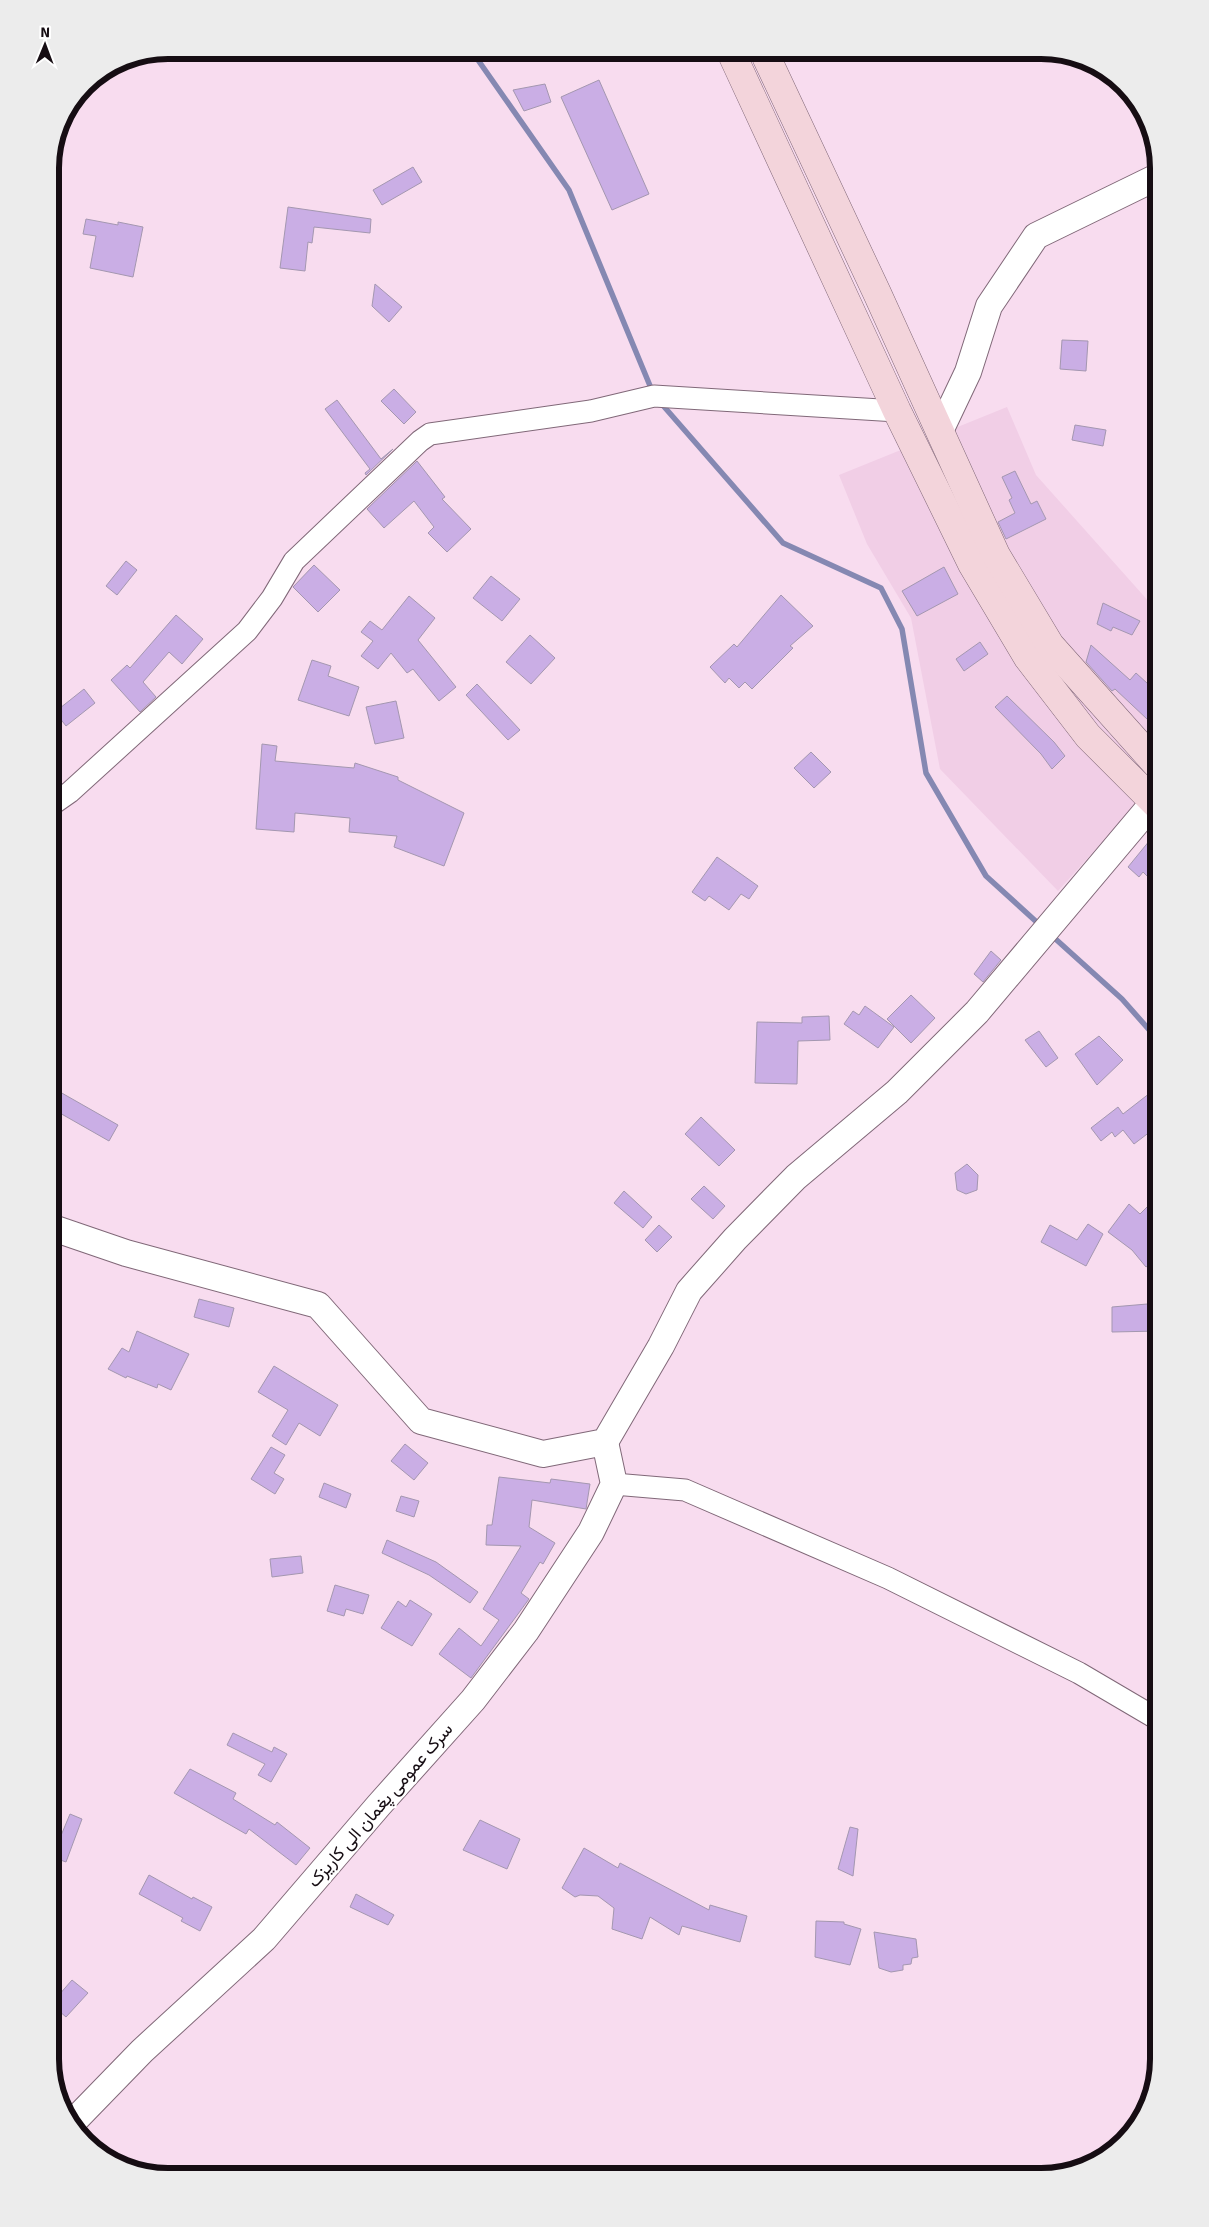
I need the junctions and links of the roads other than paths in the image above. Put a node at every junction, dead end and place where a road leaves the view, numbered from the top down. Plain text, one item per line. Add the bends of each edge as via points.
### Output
1 (734, 59) edge
2 (767, 59) edge
3 (1150, 180) edge
4 (897, 411) junction
5 (940, 431) junction
6 (915, 444) junction
7 (1150, 757) edge
8 (1150, 795) edge
9 (59, 800) edge
10 (1150, 810) edge
11 (59, 1230) edge
12 (605, 1442) junction
13 (614, 1484) junction
14 (1150, 1715) edge
15 (76, 2119) edge

1 - 4 main road
2 - 5 main road
3 - 5 street via 1036,236 990,306 968,372
4 - 6 main road
4 - 9 street via 654,396 591,411 430,434 294,561 247,631
5 - 6 main road
5 - 7 main road via 996,555 1050,646
6 - 8 main road via 972,564 1028,658 1088,736
10 - 12 street via 977,1012 897,1092 796,1177 688,1291 661,1346
11 - 12 street via 126,1253 318,1305 421,1421 543,1454
12 - 13 street
13 - 14 street via 685,1490 879,1574 1079,1672
13 - 15 street, سرک عمومی پغمان الی کاریزک via 586,1540 526,1631 473,1700 264,1938 142,2050

